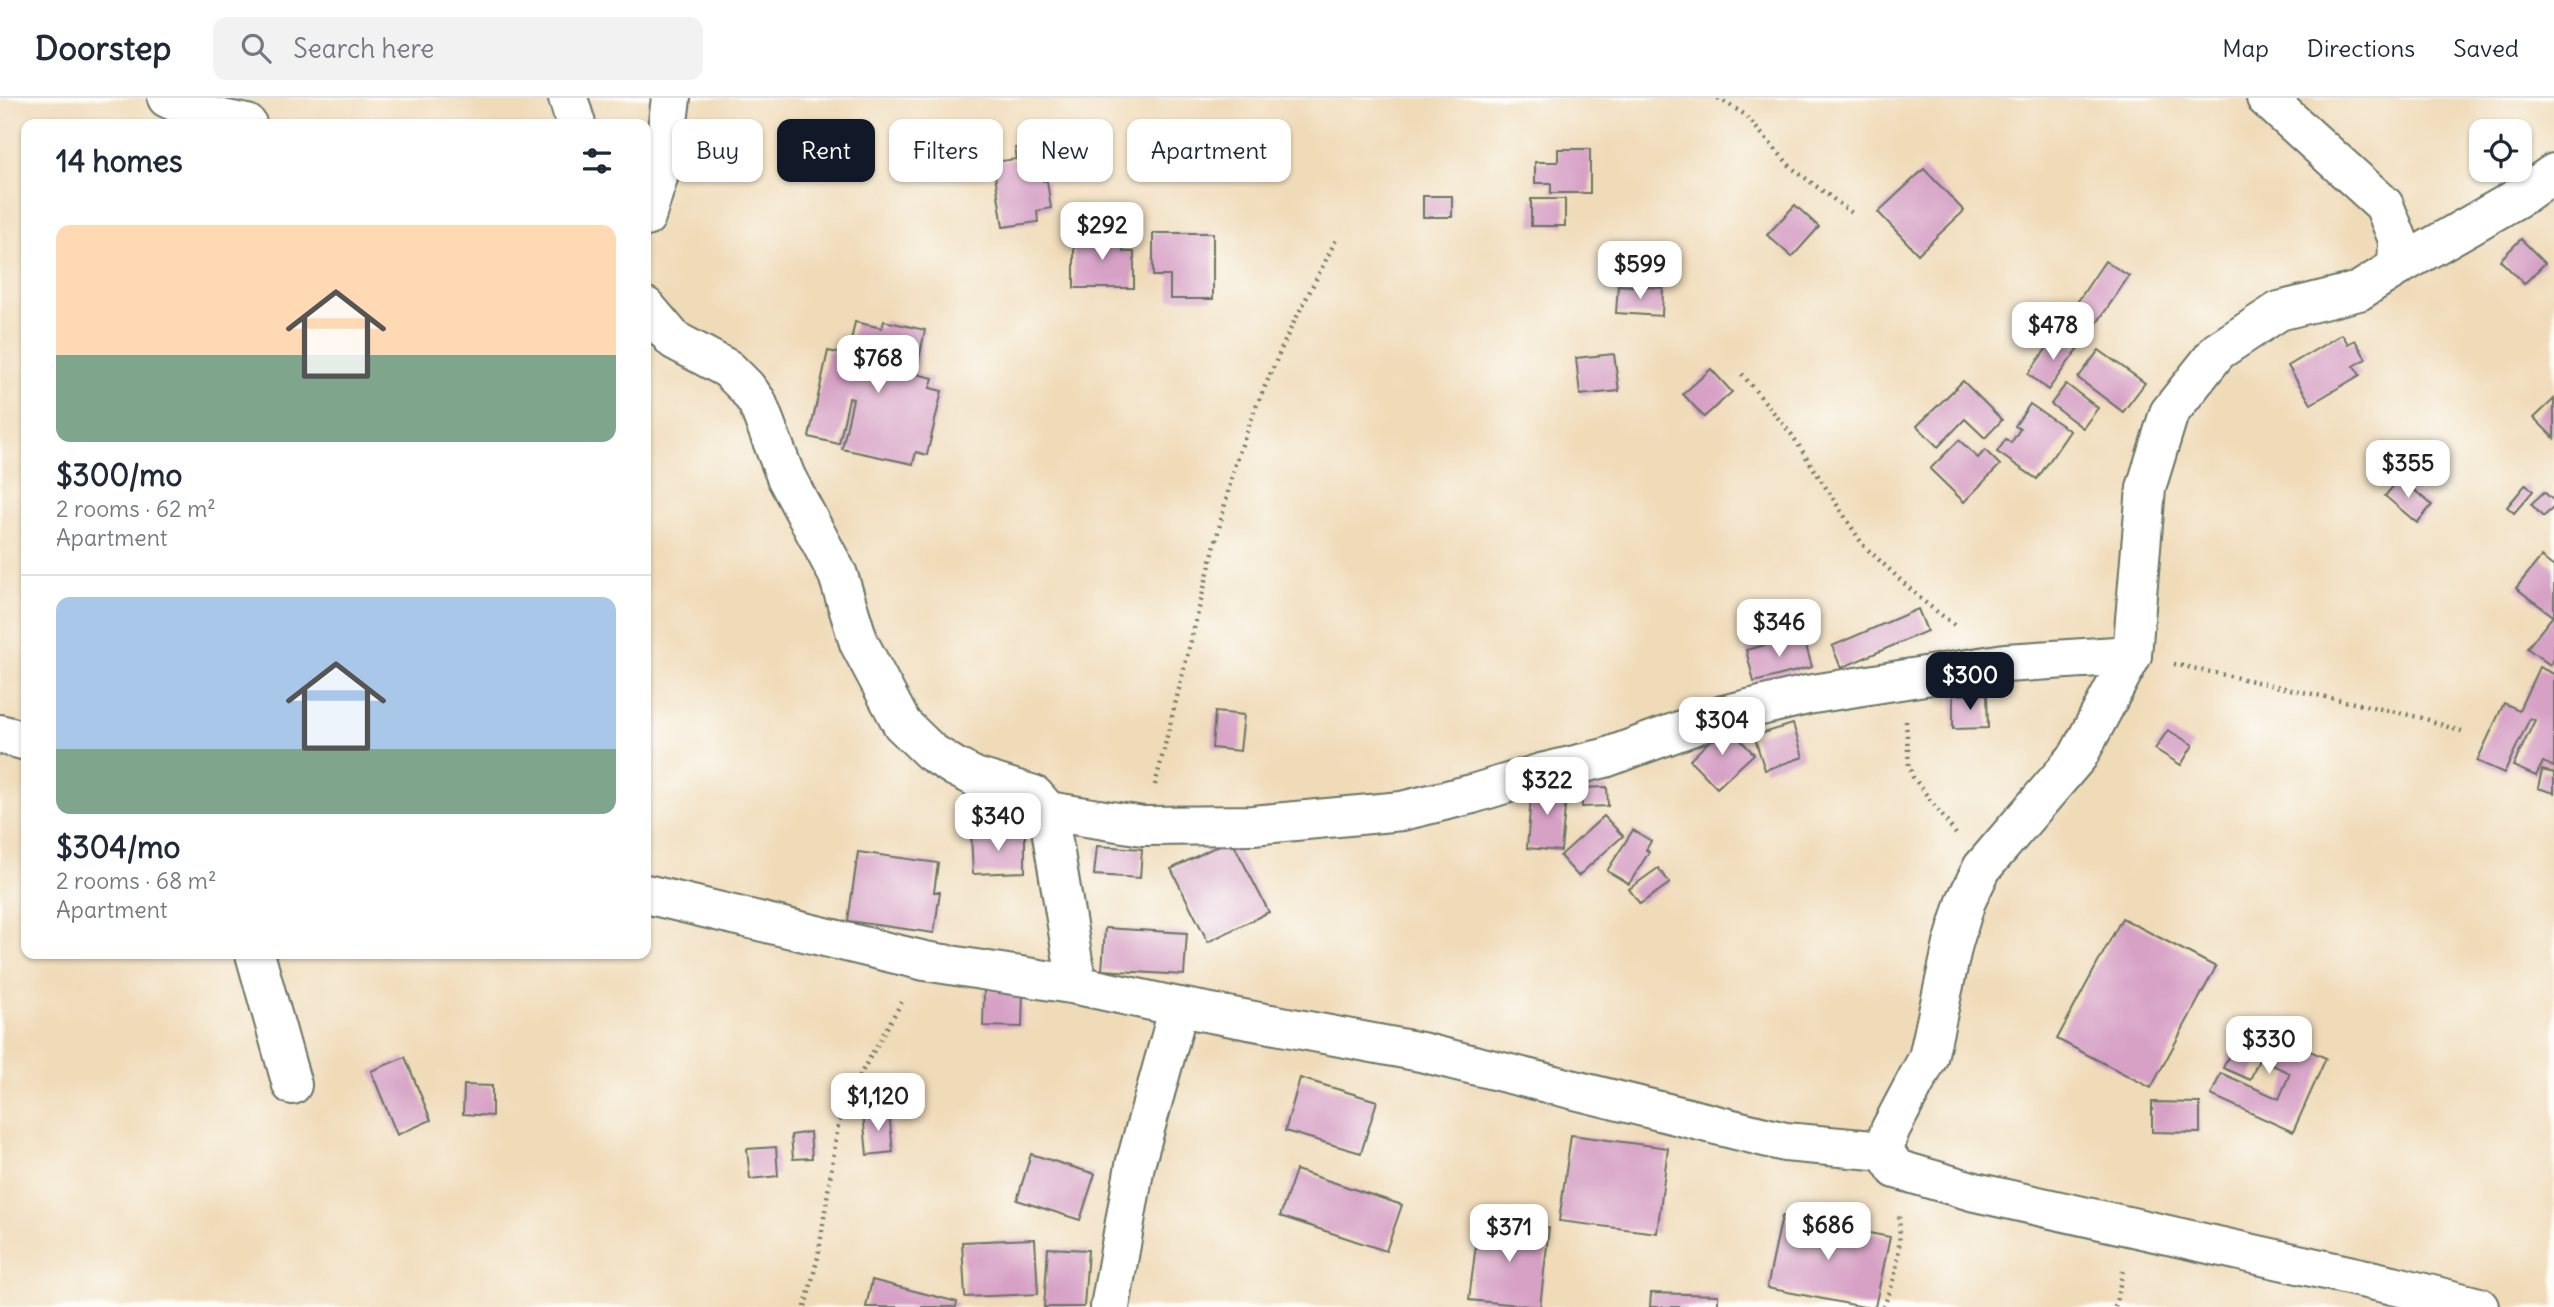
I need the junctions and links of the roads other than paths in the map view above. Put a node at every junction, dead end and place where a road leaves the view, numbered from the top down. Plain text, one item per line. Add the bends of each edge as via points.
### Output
1 (167, 98) edge
2 (568, 98) edge
3 (671, 98) edge
4 (2266, 98) edge
5 (223, 119) edge
6 (574, 119) edge
7 (2554, 173) edge
8 (651, 200) edge
9 (2397, 267) junction
10 (651, 313) edge
11 (2132, 655) junction
12 (0, 734) edge
13 (21, 740) edge
14 (1048, 811) junction
15 (651, 895) edge
16 (257, 959) edge
17 (1077, 985) junction
18 (1179, 1007) junction
19 (292, 1086) dead end
20 (1890, 1160) junction
21 (1110, 1307) edge
22 (2479, 1307) edge

1 - 5 street
2 - 6 street
3 - 8 street via 663,160
4 - 9 street via 2384,205 2398,240
7 - 9 street
9 - 11 street via 2359,291 2279,311 2218,351 2169,413 2146,488
10 - 14 street via 674,340 728,369 757,402 786,477 838,575 859,643 902,724 955,767 1034,795
11 - 14 street via 2005,663 1807,695 1723,716 1605,758 1402,811 1253,825 1143,826
11 - 20 street via 2078,756 1982,868 1966,901 1928,1058 1890,1130
12 - 13 street
14 - 17 street
15 - 17 street via 925,961
16 - 19 street
17 - 18 street
18 - 20 street via 1421,1052 1785,1142
18 - 21 street via 1135,1165
20 - 22 street via 1975,1192

